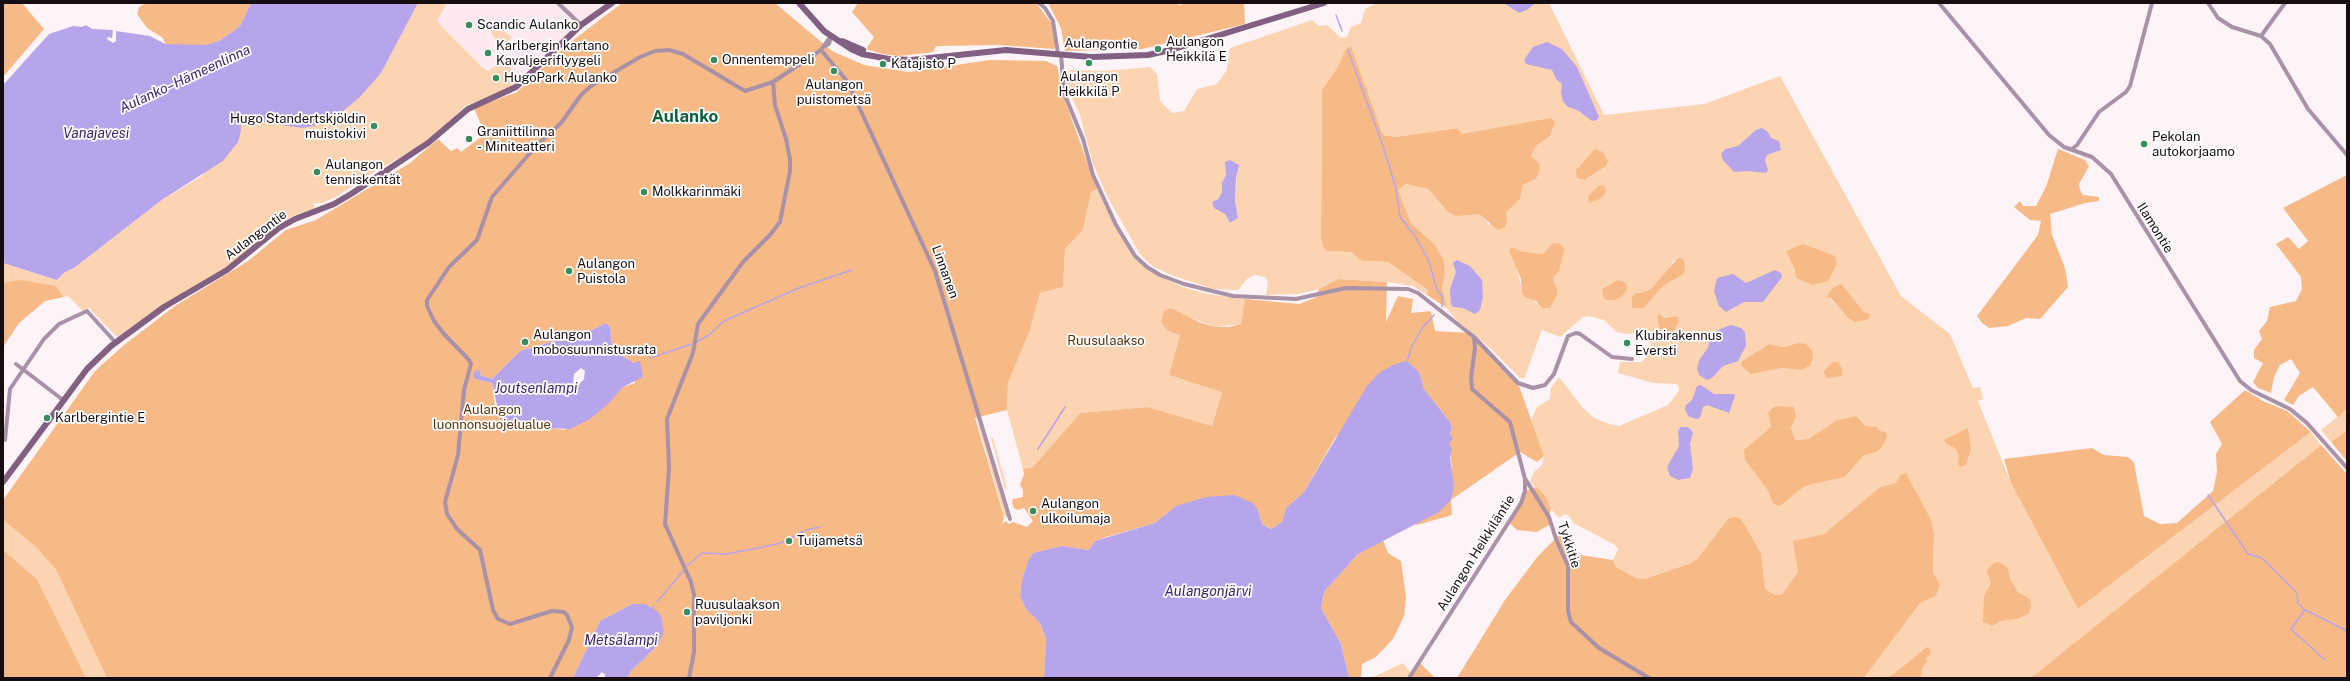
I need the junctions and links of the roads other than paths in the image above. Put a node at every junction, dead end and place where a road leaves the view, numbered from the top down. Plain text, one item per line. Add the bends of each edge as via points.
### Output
1 (558, 3) edge
2 (612, 3) edge
3 (799, 3) edge
4 (1039, 3) edge
5 (1324, 3) edge
6 (1939, 3) edge
7 (2152, 3) edge
8 (2208, 3) edge
9 (2285, 3) edge
10 (581, 25) junction
11 (831, 36) junction
12 (2261, 36) junction
13 (822, 49) junction
14 (1059, 54) junction
15 (773, 82) junction
16 (2072, 149) junction
17 (2347, 155) edge
18 (1474, 337) junction
19 (116, 342) junction
20 (1632, 359) dead end
21 (16, 364) dead end
22 (21, 369) junction
23 (63, 400) junction
24 (5, 440) dead end
25 (2347, 468) edge
26 (1525, 479) junction
27 (3, 482) edge
28 (1010, 519) dead end
29 (550, 678) edge
30 (689, 678) edge
31 (1409, 678) edge
32 (1649, 678) edge

1 - 10 street
2 - 10 main road, Aulangontie
3 - 11 main road, Aulangontie
4 - 14 street via 1053,21
5 - 14 main road, Aulangontie via 1148,55 1111,57
6 - 16 street, Ilamontie via 2049,134 2064,148
7 - 16 street via 2130,86 2126,92 2099,112 2077,146
8 - 12 street via 2218,18 2232,27
9 - 12 street
10 - 19 main road, Aulangontie via 516,87 479,102 465,111 428,143 351,194 279,228 227,270 164,308
11 - 13 street via 829,44
11 - 14 main road, Aulangontie via 851,44 870,56 911,60 985,51
12 - 17 street via 2270,44 2308,109
13 - 15 street
13 - 28 street, Linnanen via 847,81 935,271
14 - 18 street via 1064,93 1081,134 1093,175 1116,225 1135,256 1147,267 1184,284 1233,296 1296,299 1346,288 1408,289 1418,293
15 - 29 street via 745,91 689,58 670,50 655,51 640,57 591,86 581,95 561,123 536,146 492,197 476,240 449,267 427,300 434,321 471,364 464,390 458,455 445,502 447,514 457,529 480,550 492,606 498,619 510,624 552,611 568,615 572,627 569,640
15 - 30 street via 775,105 790,159 780,222 743,262 698,324 693,353 667,419 669,468 665,524 692,582 694,595 694,652
16 - 25 street, Ilamontie via 2092,157 2111,174 2240,381 2251,390 2290,409 2307,423
18 - 20 street via 1518,383 1533,388 1545,385 1554,374 1568,336 1576,333 1612,357
18 - 26 street, Aulangon Heikkiläntie via 1472,388 1510,422
19 - 22 street via 87,311 53,330
19 - 23 main road, Aulangontie via 87,369
21 - 22 street
22 - 23 street
22 - 24 street via 8,397
23 - 27 main road, Aulangontie
26 - 31 street, Aulangon Heikkiläntie via 1521,503
26 - 32 street, Tykkitie via 1549,517 1568,566 1570,622 1598,648

